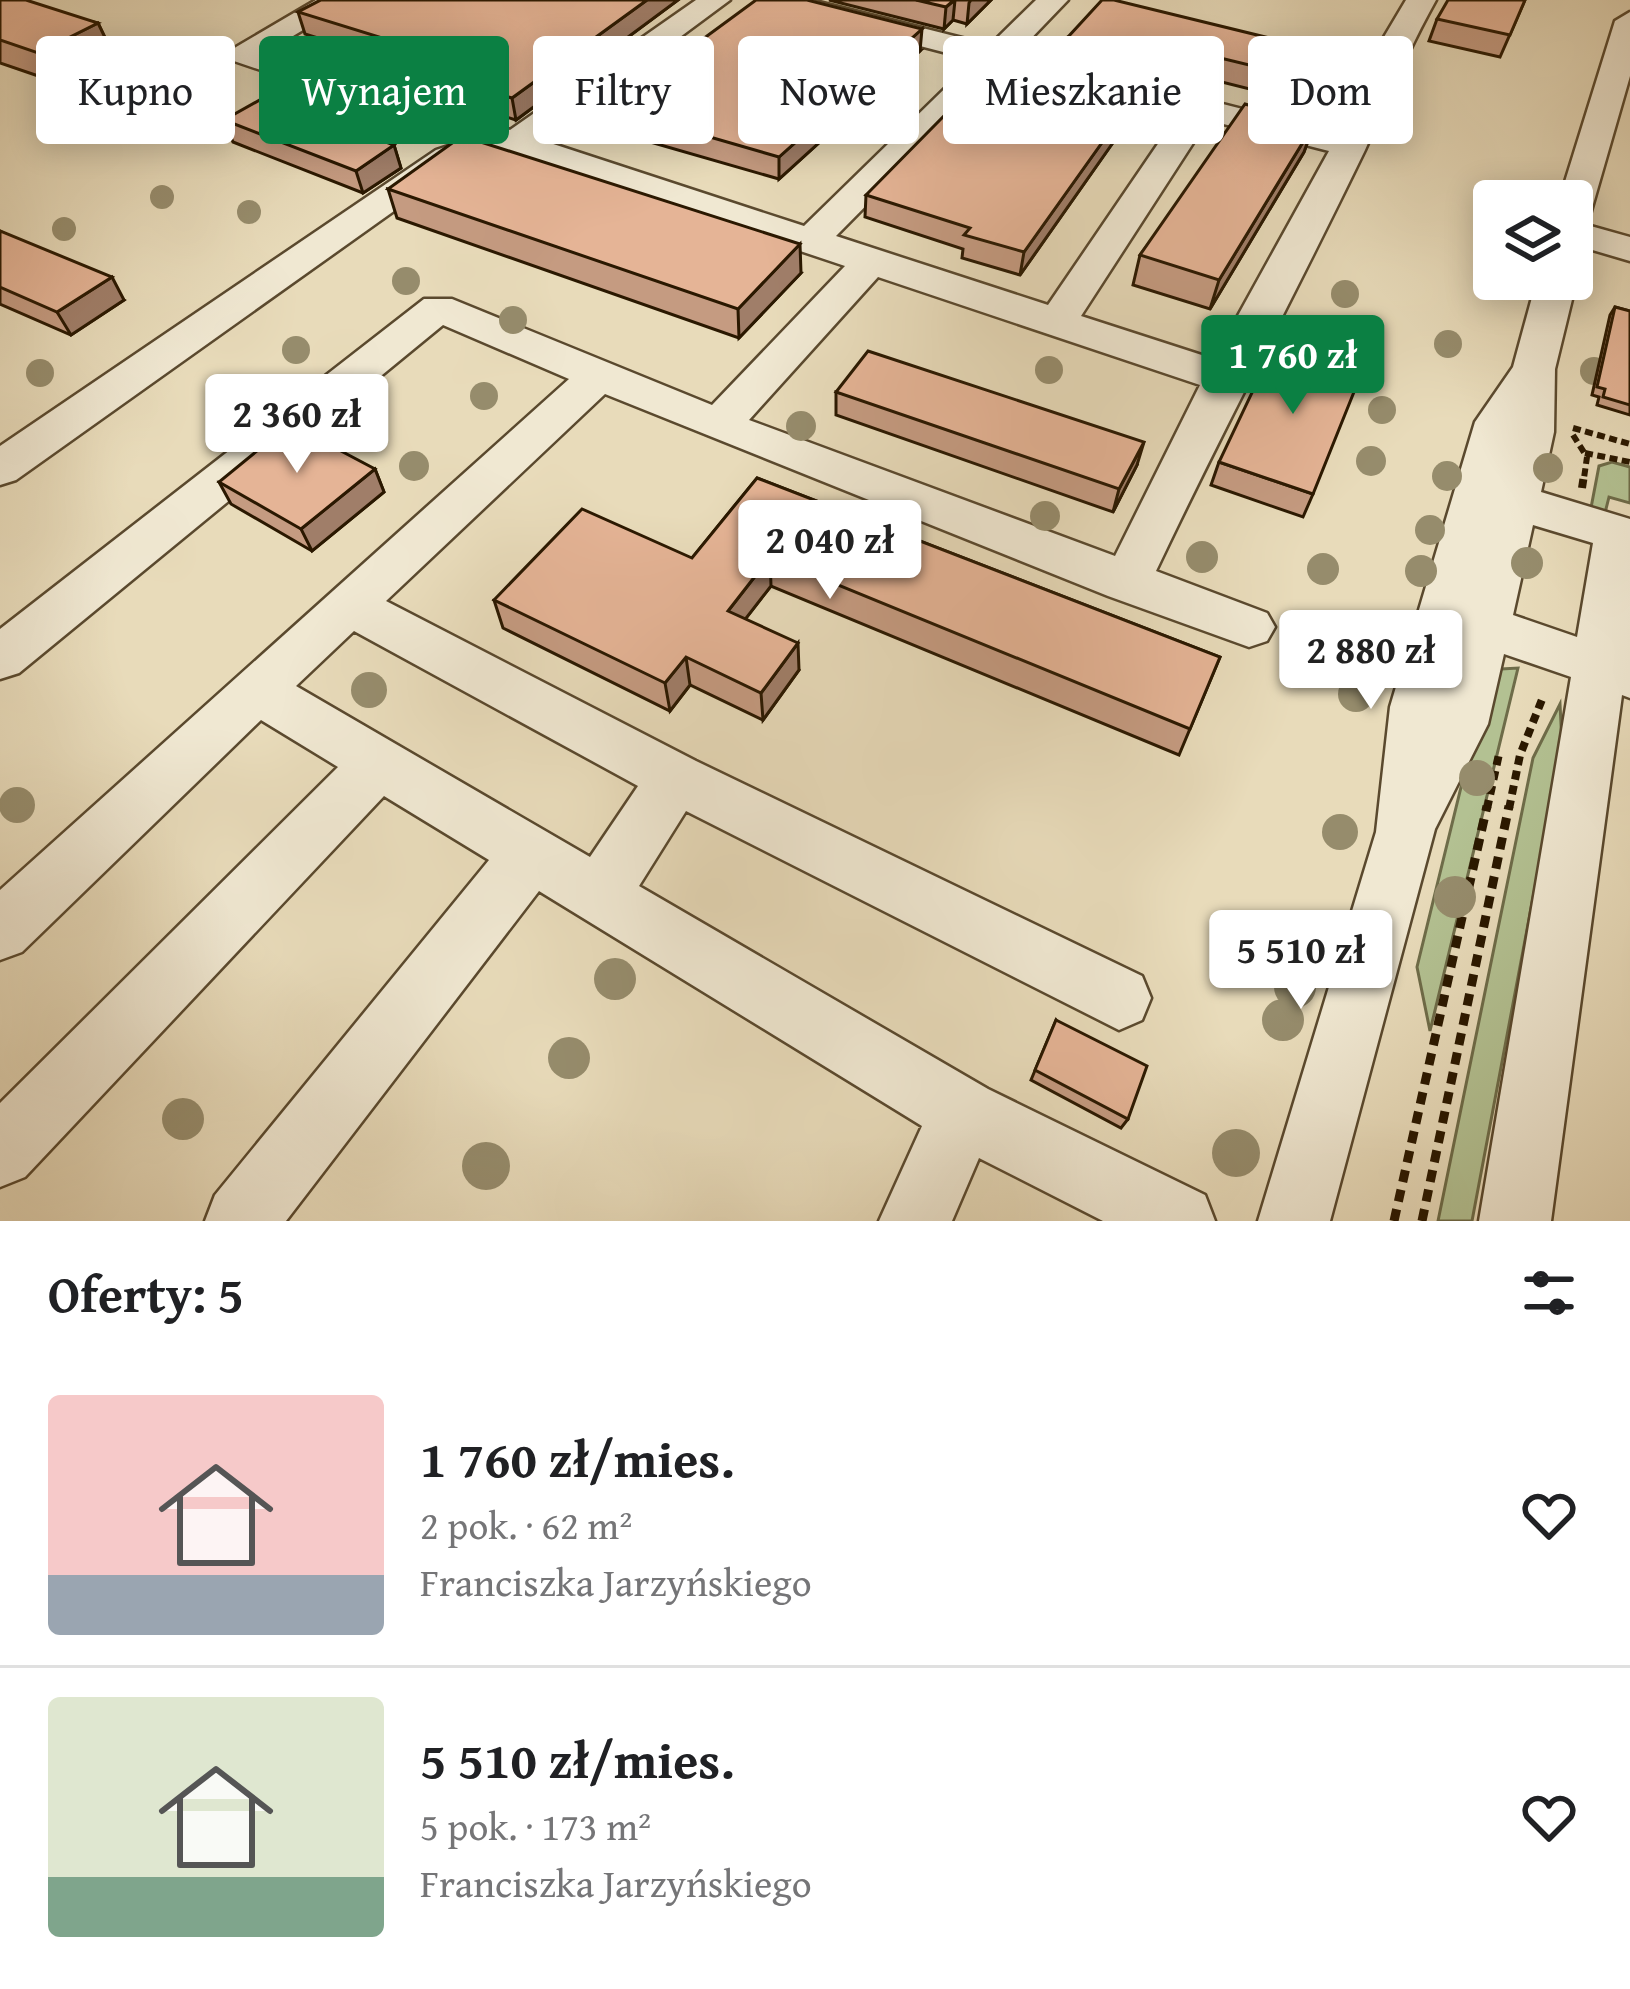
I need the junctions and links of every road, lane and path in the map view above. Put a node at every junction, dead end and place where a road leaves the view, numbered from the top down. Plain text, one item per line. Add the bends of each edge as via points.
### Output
1 (338, 0) edge
2 (715, 0) edge
3 (776, 0) edge
4 (1053, 0) edge
5 (1421, 0) edge
6 (1630, 21) edge
7 (273, 36) edge
8 (1018, 36) edge
9 (943, 43) edge
10 (259, 44) edge
11 (259, 59) edge
12 (943, 111) edge
13 (1224, 115) edge
14 (509, 132) edge
15 (509, 141) edge
16 (490, 144) edge
17 (1174, 144) edge
18 (1349, 146) junction
19 (1584, 180) edge
20 (1593, 238) edge
21 (810, 241) junction
22 (1630, 249) edge
23 (871, 261) junction
24 (1552, 300) edge
25 (1057, 322) junction
26 (598, 375) junction
27 (1225, 378) junction
28 (1554, 422) dead end
29 (719, 425) junction
30 (1630, 444) edge
31 (1585, 453) dead end
32 (1630, 462) edge
33 (0, 469) edge
34 (1497, 496) junction
35 (1624, 535) edge
36 (1126, 583) junction
37 (349, 605) junction
38 (1464, 619) junction
39 (1249, 628) dead end
40 (0, 658) edge
41 (1614, 671) edge
42 (257, 689) junction
43 (1608, 761) edge
44 (379, 763) junction
45 (676, 778) junction
46 (531, 854) junction
47 (599, 895) junction
48 (0, 932) edge
49 (1119, 998) dead end
50 (964, 1113) junction
51 (0, 1152) edge
52 (241, 1221) edge
53 (914, 1221) edge
54 (1179, 1221) edge
55 (1294, 1221) edge
56 (1515, 1221) edge

1 - 7 street
2 - 14 street
3 - 9 street
4 - 8 street
5 - 18 street via 1366,71
6 - 19 street
10 - 11 street via 242,53
12 - 21 street
13 - 18 street
15 - 21 street
16 - 33 street
17 - 25 street
18 - 27 street
20 - 22 street
21 - 23 street
23 - 25 street
23 - 29 street
24 - 34 street via 1534,369 1497,422
25 - 27 street
26 - 29 street
26 - 37 street
26 - 40 street via 438,308
27 - 36 street
28 - 30 path
29 - 36 street
31 - 32 path
34 - 35 street
34 - 38 street
35 - 41 street
36 - 39 street
37 - 42 street
37 - 45 street
38 - 41 street
38 - 55 street via 1417,707 1405,832
41 - 43 street
42 - 44 street
42 - 48 street
43 - 56 street
44 - 46 street
44 - 51 street
45 - 47 street
45 - 49 street
46 - 47 street
46 - 52 street
47 - 50 street
50 - 53 street
50 - 54 street

